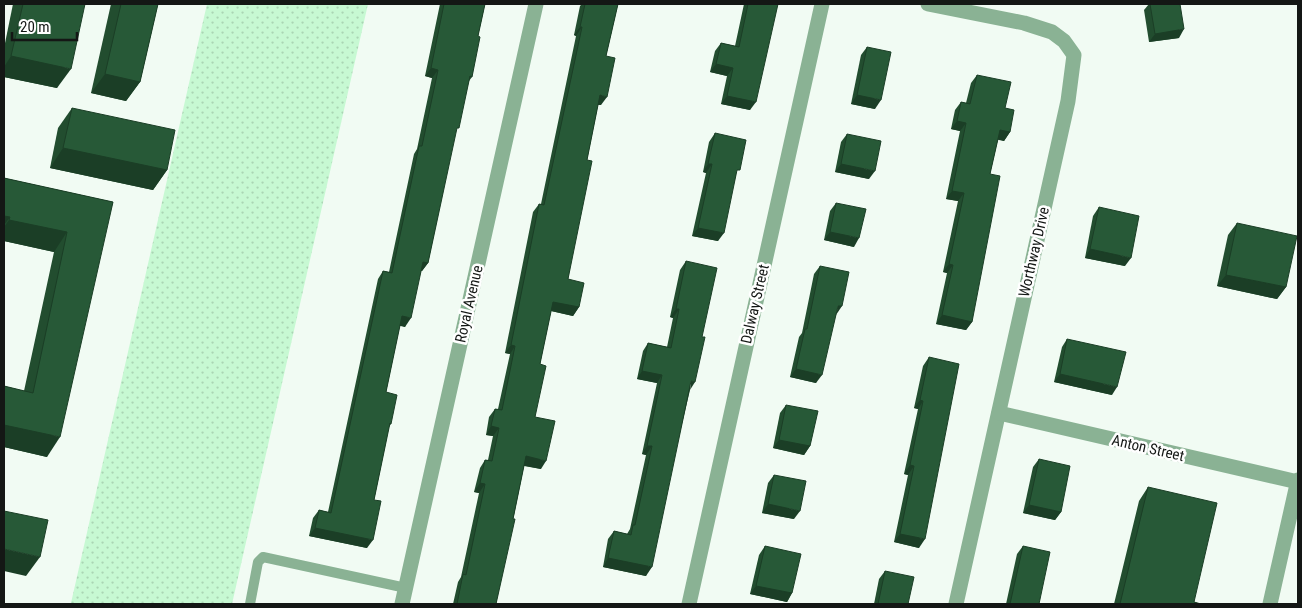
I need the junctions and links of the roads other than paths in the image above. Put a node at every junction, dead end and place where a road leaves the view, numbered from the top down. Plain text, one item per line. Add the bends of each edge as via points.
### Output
1 (536, 4) edge
2 (822, 4) edge
3 (928, 4) edge
4 (999, 413) junction
5 (1298, 481) edge
6 (406, 588) junction
7 (250, 604) edge
8 (402, 604) edge
9 (689, 604) edge
10 (956, 604) edge
11 (1270, 604) edge

1 - 6 street, Royal Avenue
2 - 9 street, Dalway Street
3 - 4 street, Worthway Drive via 1024,23 1052,32 1074,55 1068,101
4 - 5 street, Anton Street
4 - 10 street, Worthway Drive
5 - 11 street
6 - 7 lane via 263,557 258,562
6 - 8 street, Royal Avenue

